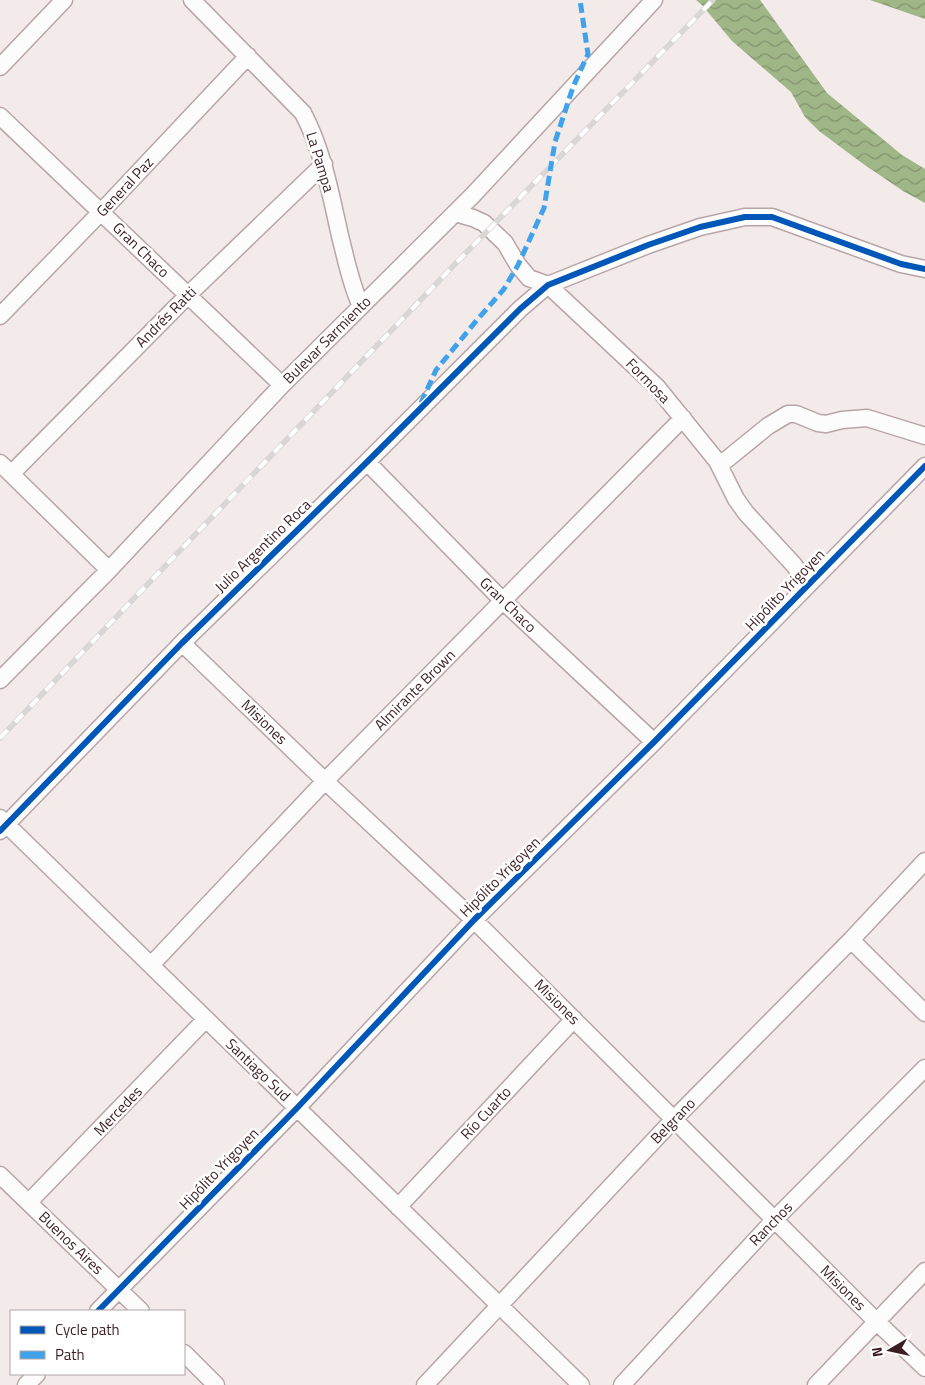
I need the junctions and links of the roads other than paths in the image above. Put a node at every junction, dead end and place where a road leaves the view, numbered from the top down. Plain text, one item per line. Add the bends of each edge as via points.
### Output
1 (64, 0) edge
2 (192, 0) edge
3 (654, 0) edge
4 (248, 56) junction
5 (0, 67) edge
6 (0, 116) edge
7 (324, 164) junction
8 (101, 212) junction
9 (455, 213) junction
10 (925, 269) edge
11 (548, 285) junction
12 (188, 295) junction
13 (361, 306) junction
14 (0, 316) edge
15 (282, 385) junction
16 (682, 418) junction
17 (925, 436) edge
18 (367, 462) junction
19 (720, 465) junction
20 (925, 466) edge
21 (6, 468) edge
22 (109, 570) junction
23 (808, 585) junction
24 (503, 601) junction
25 (182, 642) junction
26 (0, 680) edge
27 (654, 742) junction
28 (325, 781) junction
29 (2, 824) edge
30 (925, 861) edge
31 (474, 920) junction
32 (851, 940) junction
33 (151, 965) junction
34 (925, 1012) edge
35 (206, 1019) junction
36 (574, 1019) junction
37 (925, 1068) edge
38 (297, 1108) junction
39 (674, 1119) junction
40 (0, 1175) edge
41 (29, 1202) junction
42 (398, 1207) junction
43 (775, 1220) junction
44 (925, 1271) edge
45 (119, 1290) junction
46 (500, 1306) junction
47 (99, 1310) edge
48 (140, 1310) edge
49 (877, 1322) junction
50 (185, 1354) edge
51 (925, 1368) edge
52 (36, 1375) edge
53 (26, 1385) edge
54 (216, 1385) edge
55 (425, 1385) edge
56 (581, 1385) edge
57 (622, 1385) edge
58 (816, 1385) edge

1 - 5 street
2 - 4 street, La Pampa
3 - 9 street, Bulevar Sarmiento
4 - 7 street, La Pampa via 303,113 314,133
4 - 8 street, General Paz
6 - 8 street, Gran Chaco
7 - 12 street, Andrés Ratti
7 - 13 street, La Pampa via 352,287
8 - 12 street, Gran Chaco
8 - 14 street, General Paz
9 - 11 street, Formosa via 484,223 505,243 529,278
9 - 13 street, Bulevar Sarmiento
10 - 11 street, Julio Argentino Roca via 901,264 772,217 745,218 700,227
11 - 16 street, Formosa via 657,387
11 - 18 street, Julio Argentino Roca
12 - 15 street, Gran Chaco
12 - 21 street, Andrés Ratti
13 - 15 street, Bulevar Sarmiento
15 - 22 street, Bulevar Sarmiento
16 - 19 street, Formosa
16 - 24 street, Almirante Brown
17 - 19 street via 867,418 826,424 788,414
18 - 24 street, Gran Chaco
18 - 25 street, Julio Argentino Roca
19 - 23 street, Formosa via 746,513
20 - 23 street, Hipólito Yrigoyen
21 - 22 street
22 - 26 street, Bulevar Sarmiento
23 - 27 street, Hipólito Yrigoyen
24 - 27 street, Gran Chaco
24 - 28 street, Almirante Brown
25 - 28 street, Misiones
25 - 29 street, Julio Argentino Roca
27 - 31 street, Hipólito Yrigoyen
28 - 31 street, Misiones
28 - 33 street, Almirante Brown
29 - 33 street, Santiago Sud
30 - 32 street, Belgrano
31 - 36 street, Misiones
31 - 38 street, Hipólito Yrigoyen
32 - 34 street
32 - 39 street, Belgrano
33 - 35 street, Santiago Sud
35 - 38 street, Santiago Sud
35 - 41 street, Mercedes
36 - 39 street, Misiones
36 - 42 street, Río Cuarto
37 - 43 street, Ranchos
38 - 42 street, Santiago Sud
38 - 45 street, Hipólito Yrigoyen
39 - 43 street, Misiones
39 - 46 street, Belgrano
40 - 41 street, Buenos Aires
41 - 45 street, Buenos Aires
42 - 46 street, Santiago Sud
43 - 49 street, Misiones
43 - 57 street, Ranchos
44 - 49 street
45 - 47 street, Hipólito Yrigoyen
45 - 48 street, Buenos Aires
46 - 55 street, Belgrano
46 - 56 street, Santiago Sud
49 - 51 street, Misiones
49 - 58 street
50 - 54 street
52 - 53 street

